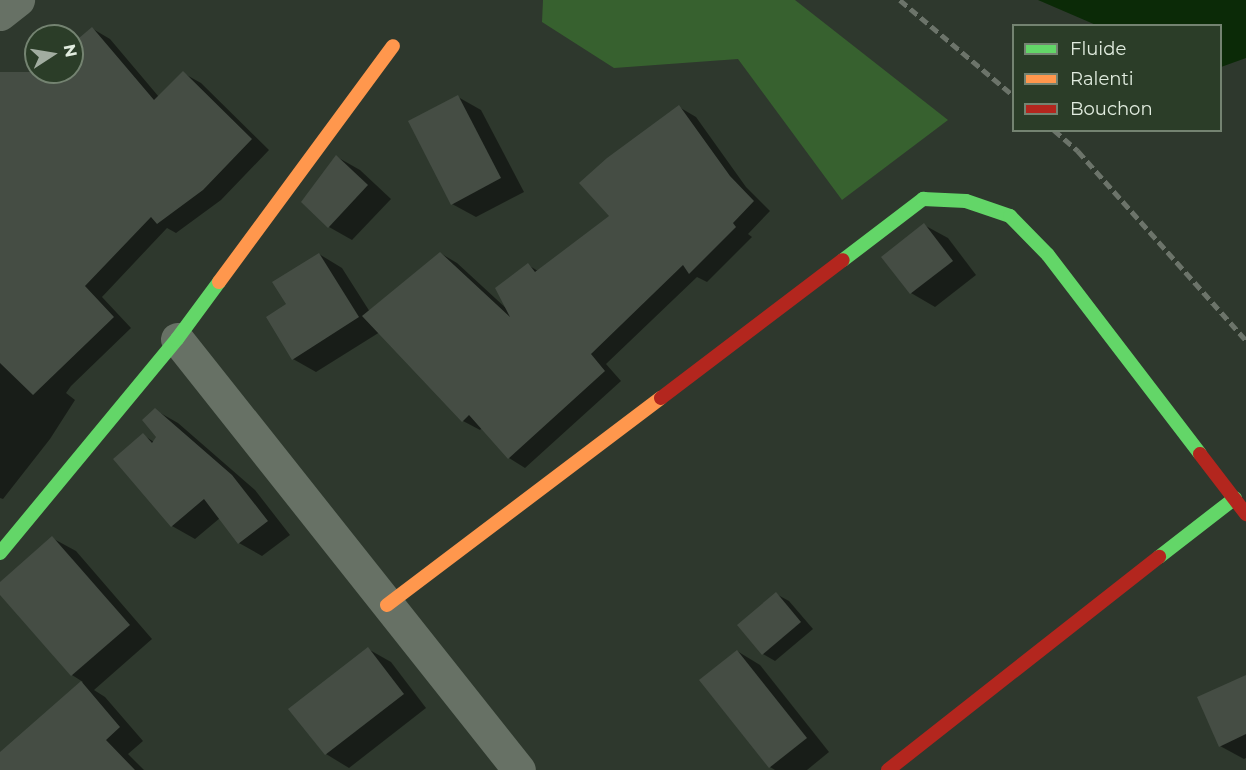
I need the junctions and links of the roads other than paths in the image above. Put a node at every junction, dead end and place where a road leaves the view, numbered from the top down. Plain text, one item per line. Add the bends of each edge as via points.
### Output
1 (18, 0) edge
2 (0, 14) edge
3 (393, 46) dead end
4 (177, 339) junction
5 (1235, 498) junction
6 (1246, 514) edge
7 (0, 553) edge
8 (387, 605) junction
9 (519, 770) edge
10 (888, 770) edge

1 - 2 street
3 - 4 street
4 - 7 street
4 - 8 street
5 - 6 street
5 - 8 street via 1048,255 1010,216 966,201 923,199
5 - 10 street
8 - 9 street

